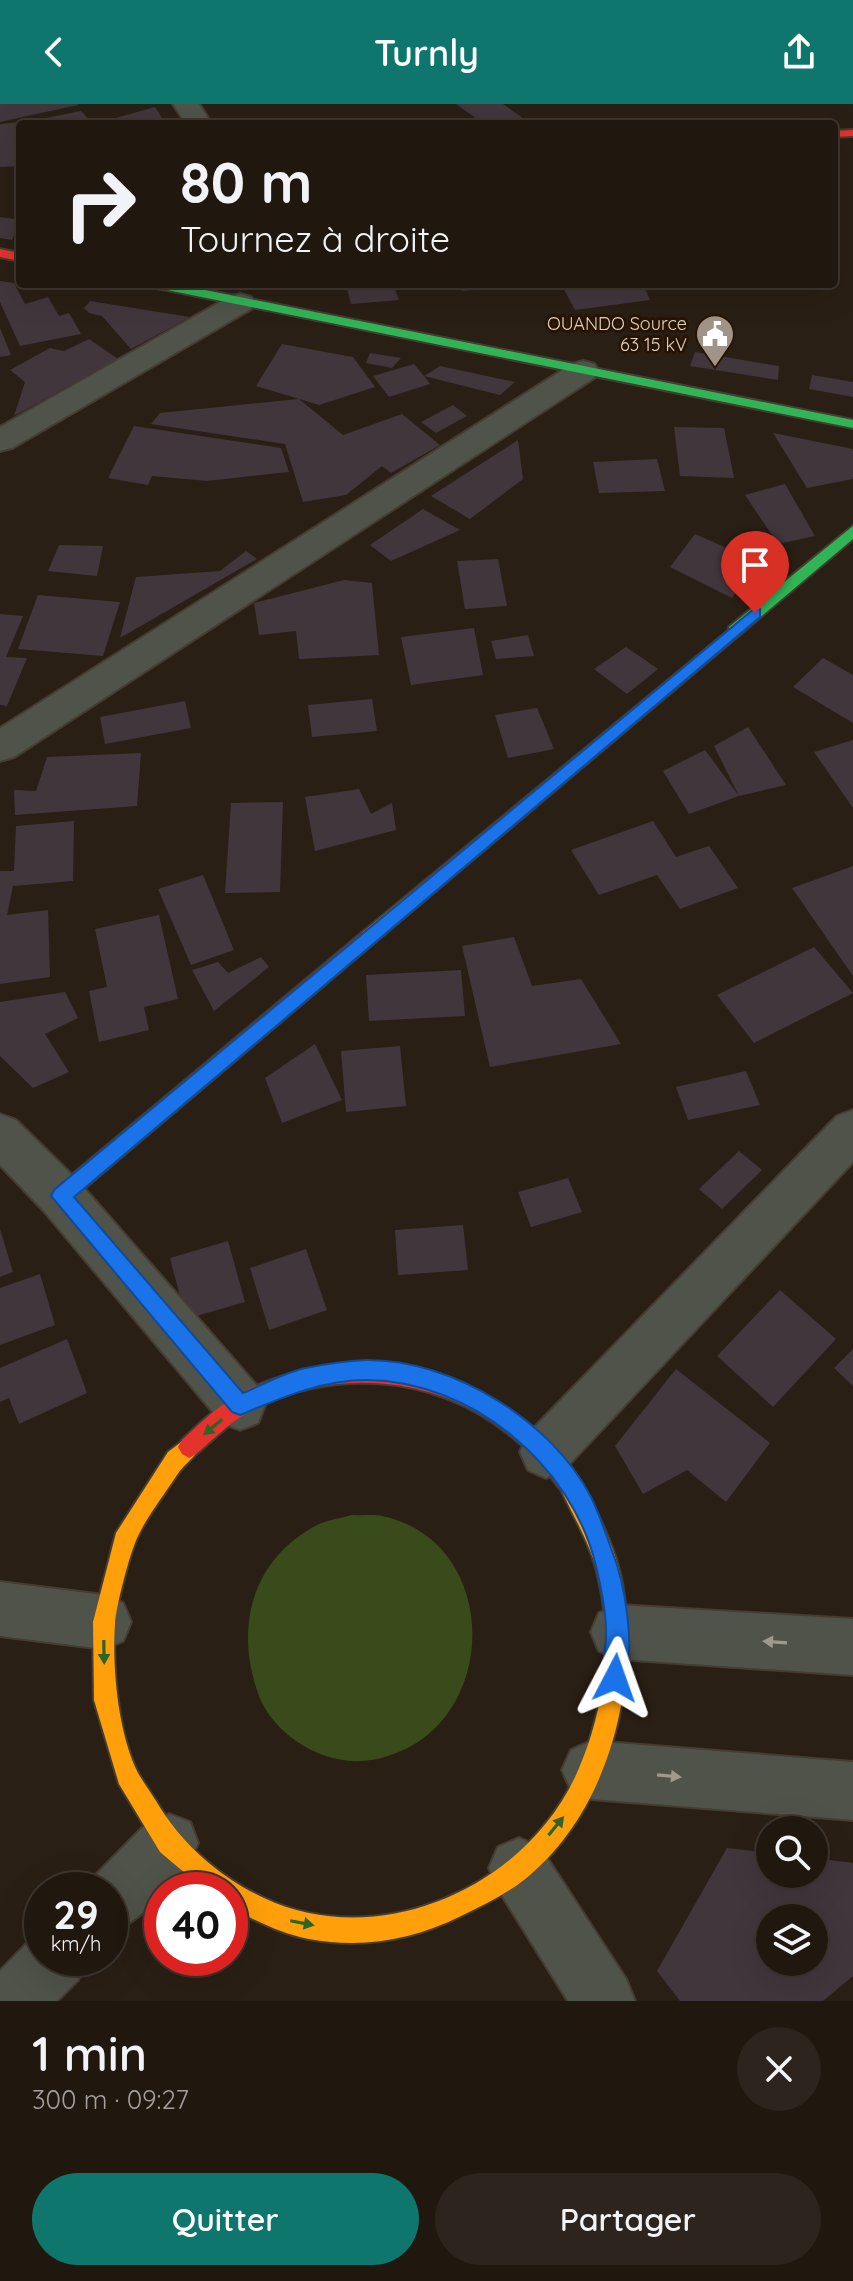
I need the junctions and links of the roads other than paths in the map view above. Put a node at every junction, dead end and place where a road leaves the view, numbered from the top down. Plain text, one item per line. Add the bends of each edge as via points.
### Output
1 (174, 288) edge
2 (240, 303) junction
3 (583, 371) junction
4 (853, 424) edge
5 (0, 441) edge
6 (853, 531) edge
7 (0, 747) edge
8 (853, 1130) edge
9 (0, 1134) edge
10 (61, 1196) junction
11 (240, 1405) junction
12 (546, 1452) junction
13 (0, 1609) edge
14 (104, 1622) junction
15 (618, 1632) junction
16 (853, 1647) edge
17 (591, 1770) junction
18 (853, 1791) edge
19 (169, 1843) junction
20 (519, 1868) junction
21 (202, 1872) edge
22 (128, 1885) edge
23 (248, 1903) edge
24 (38, 1976) edge
25 (14, 2001) edge
26 (604, 2001) edge

1 - 2 street
2 - 3 street
2 - 5 street
3 - 4 street
3 - 7 street
6 - 10 street
8 - 12 street
9 - 10 street
10 - 11 street
11 - 12 street via 302,1379 367,1370 432,1380 493,1408
11 -> 14 street via 175,1459 127,1533
12 - 15 street via 582,1503 607,1564
13 - 14 street
14 -> 19 street via 105,1700 113,1731 127,1776
16 -> 15 street
15 - 17 street via 613,1701
17 -> 18 street
20 -> 17 street via 560,1823
19 - 21 street
19 - 22 street
23 -> 20 street via 299,1925 377,1930 451,1911
20 - 26 street
24 - 25 street

